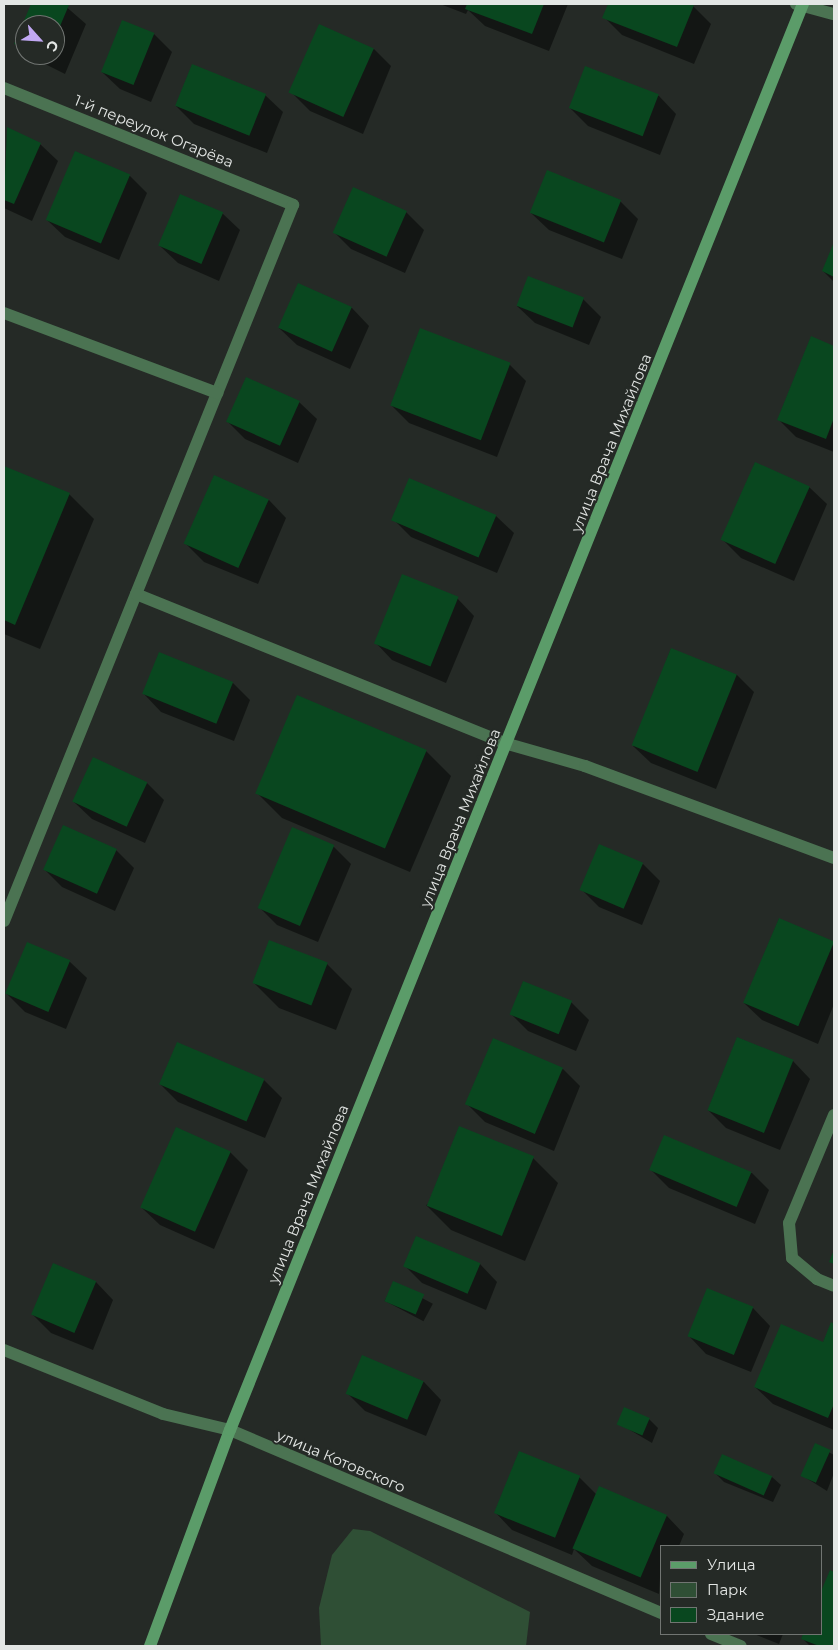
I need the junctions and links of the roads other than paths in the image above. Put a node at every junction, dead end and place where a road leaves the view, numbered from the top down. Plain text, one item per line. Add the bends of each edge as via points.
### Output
1 (800, 5) edge
2 (834, 14) edge
3 (4, 88) edge
4 (4, 314) edge
5 (217, 392) junction
6 (136, 594) junction
7 (508, 744) junction
8 (834, 858) edge
9 (4, 921) edge
10 (834, 1115) edge
11 (834, 1286) edge
12 (4, 1350) edge
13 (230, 1430) junction
14 (660, 1612) edge
15 (714, 1635) edge
16 (150, 1646) edge
17 (741, 1646) edge

1 - 2 street
1 - 7 main road, улица Врача Михайлова
3 - 5 street, 1-й переулок Огарёва via 293,205
4 - 5 street
5 - 6 street
6 - 7 street
6 - 9 street
7 - 8 street via 585,766
7 - 13 main road, улица Врача Михайлова
10 - 11 street via 789,1223 792,1258 817,1279
12 - 13 street, улица Котовского via 163,1414
13 - 14 street, улица Котовского
13 - 16 main road, улица Врача Михайлова
15 - 17 street

